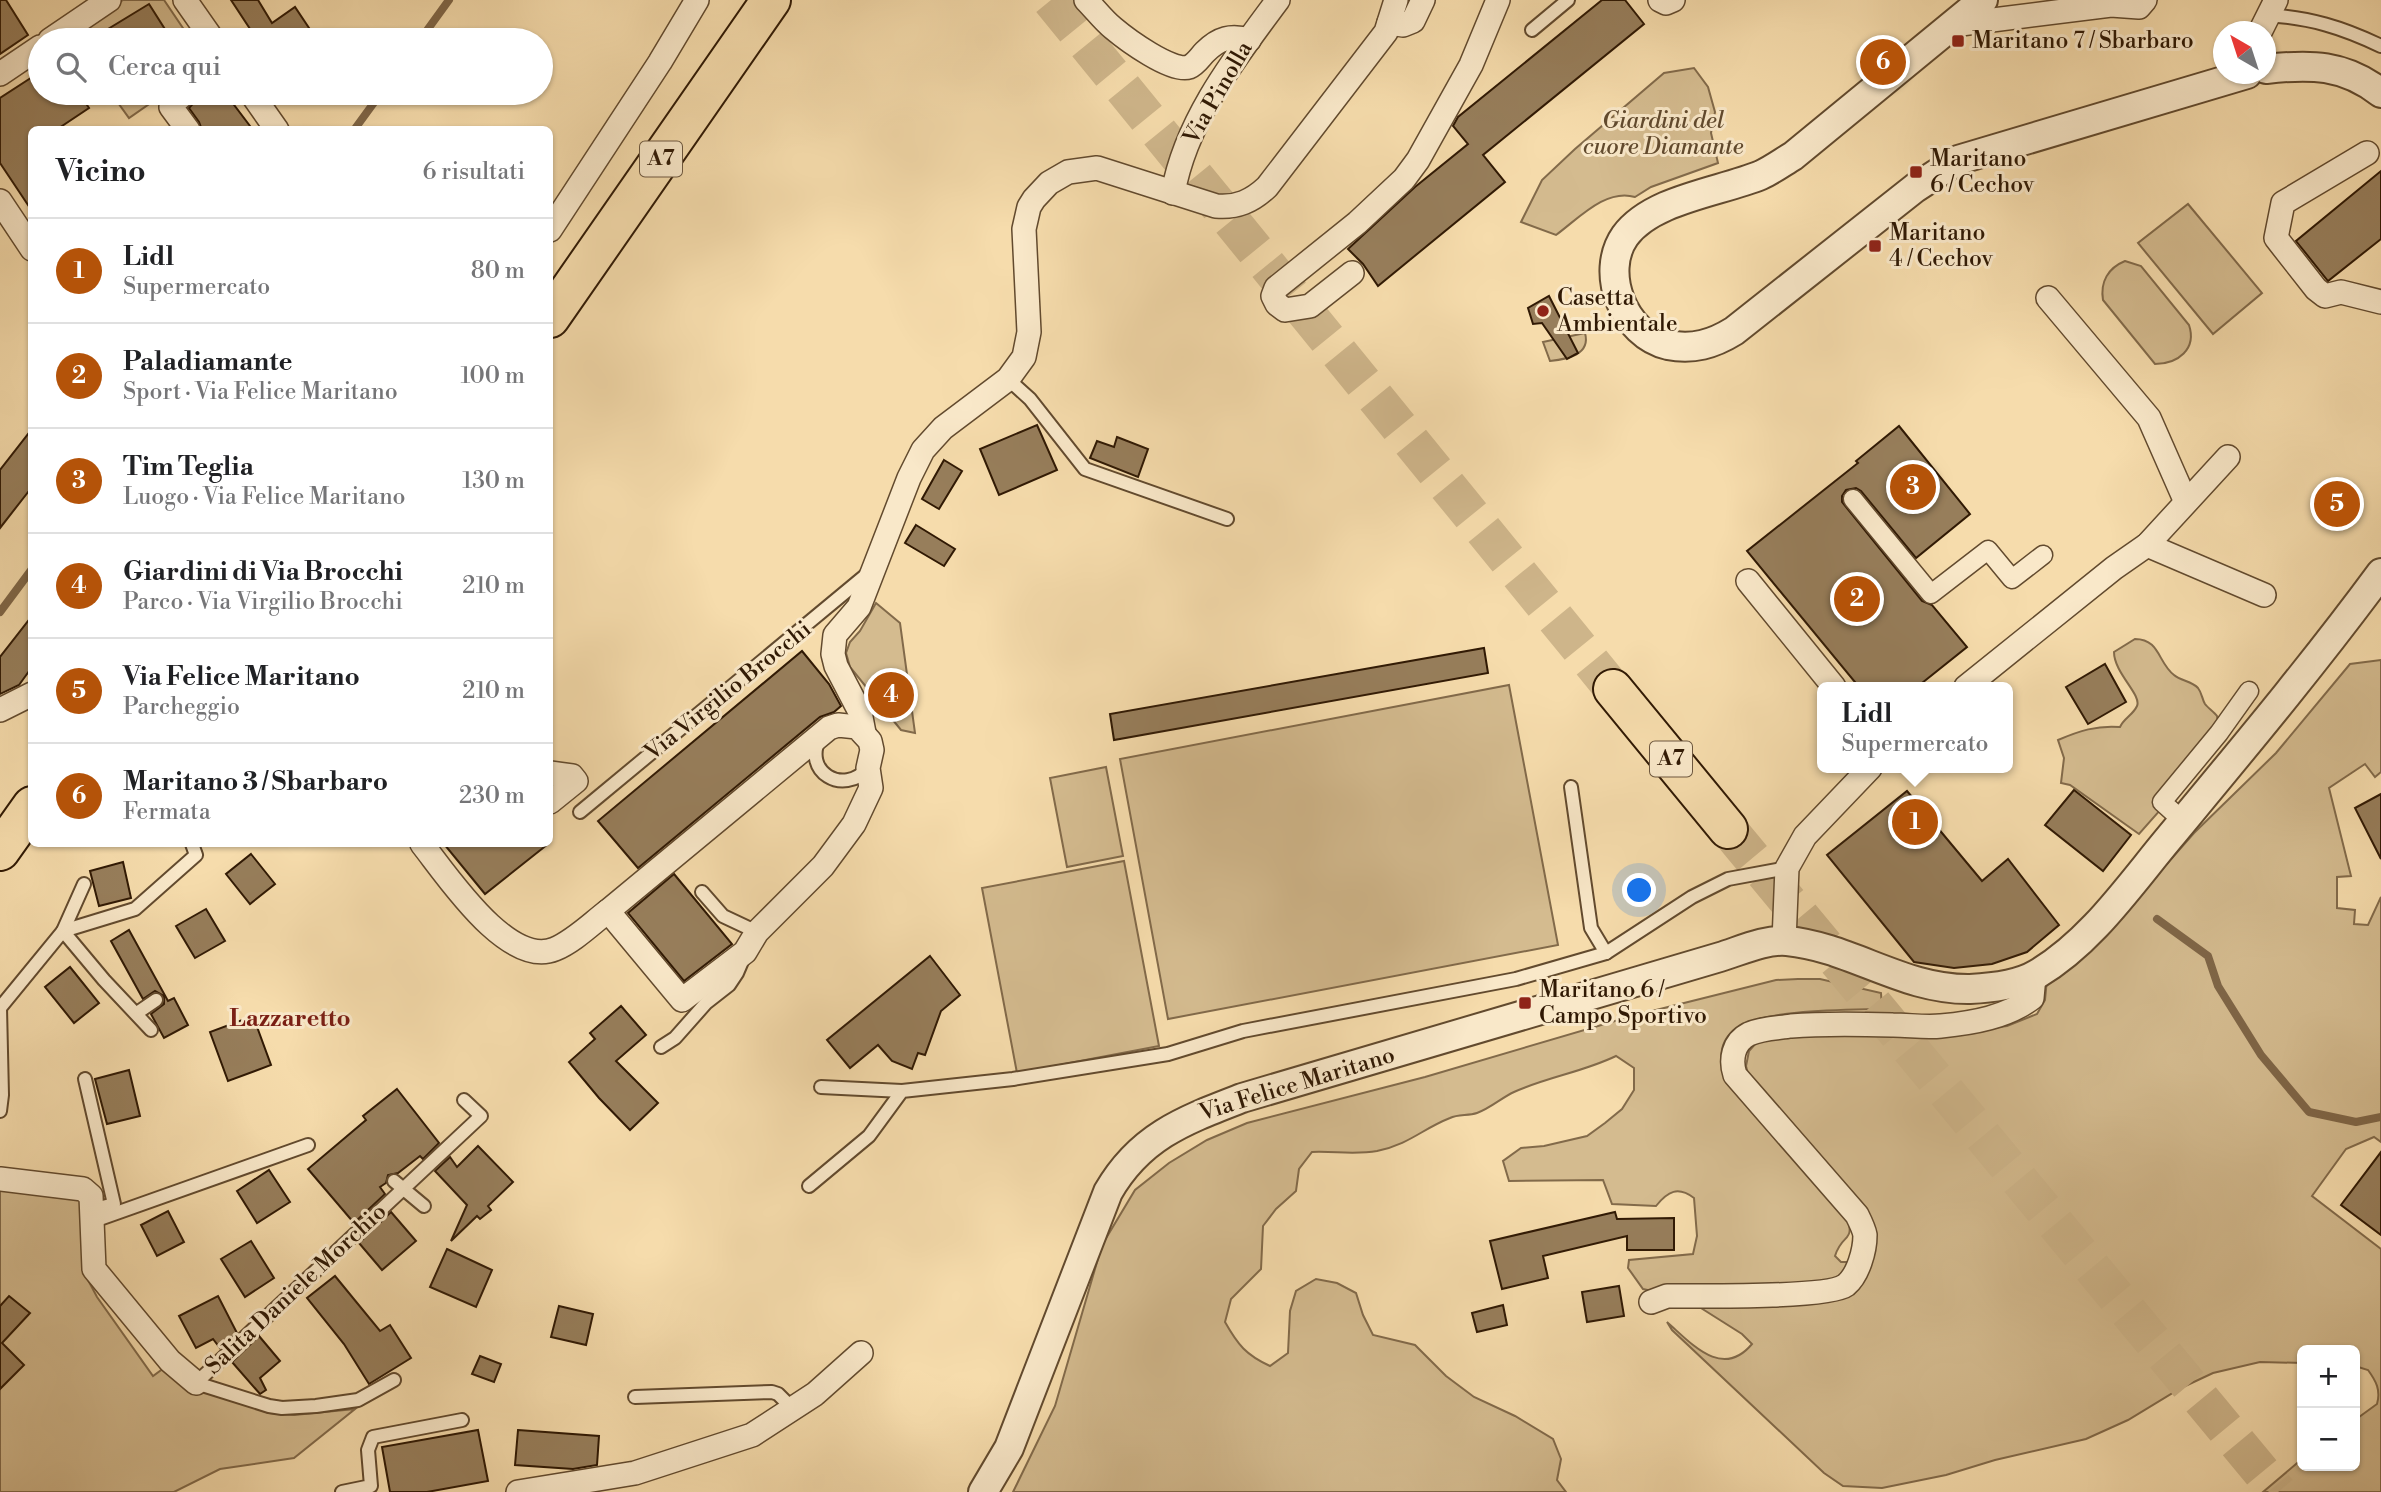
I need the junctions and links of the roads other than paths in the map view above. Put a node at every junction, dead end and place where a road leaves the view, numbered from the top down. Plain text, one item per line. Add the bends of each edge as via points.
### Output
1 (109, 0) edge
2 (185, 0) edge
3 (697, 0) edge
4 (771, 0) edge
5 (1086, 0) edge
6 (1278, 0) edge
7 (1396, 0) edge
8 (1423, 0) edge
9 (1498, 0) edge
10 (1568, 0) edge
11 (1660, 0) edge
12 (1673, 0) edge
13 (1983, 0) edge
14 (2144, 0) edge
15 (2268, 16) edge
16 (1389, 23) junction
17 (1953, 24) junction
18 (68, 28) edge
19 (205, 28) edge
20 (1532, 30) dead end
21 (1249, 40) junction
22 (2381, 46) edge
23 (28, 55) edge
24 (2276, 68) edge
25 (0, 74) edge
26 (2213, 84) edge
27 (2381, 93) edge
28 (172, 105) edge
29 (259, 105) edge
30 (185, 126) edge
31 (274, 126) edge
32 (2367, 153) dead end
33 (1173, 193) junction
34 (0, 201) edge
35 (553, 225) edge
36 (28, 242) edge
37 (1352, 274) dead end
38 (2048, 298) dead end
39 (2381, 302) edge
40 (553, 314) edge
41 (1008, 379) junction
42 (2228, 457) dead end
43 (1853, 499) dead end
44 (2186, 502) junction
45 (1227, 519) dead end
46 (2147, 545) junction
47 (2043, 555) dead end
48 (874, 568) junction
49 (2381, 573) edge
50 (1748, 582) dead end
51 (2264, 594) dead end
52 (1830, 682) edge
53 (1972, 682) edge
54 (1613, 689) tunnel mouth
55 (2249, 691) dead end
56 (28, 696) edge
57 (0, 710) edge
58 (864, 733) junction
59 (822, 735) junction
60 (868, 768) junction
61 (553, 773) edge
62 (1865, 773) edge
63 (1571, 787) dead end
64 (553, 799) edge
65 (28, 812) edge
66 (580, 812) dead end
67 (2183, 821) junction
68 (1728, 829) tunnel mouth
69 (193, 847) edge
70 (424, 847) edge
71 (0, 850) edge
72 (1787, 868) junction
73 (84, 884) dead end
74 (702, 892) dead end
75 (608, 911) junction
76 (63, 930) junction
77 (1784, 941) junction
78 (751, 942) junction
79 (1606, 953) junction
80 (2034, 976) junction
81 (156, 1000) dead end
82 (136, 1013) junction
83 (151, 1030) dead end
84 (661, 1047) dead end
85 (85, 1079) dead end
86 (821, 1087) dead end
87 (902, 1091) junction
88 (464, 1100) dead end
89 (0, 1111) edge
90 (308, 1145) dead end
91 (0, 1180) edge
92 (399, 1185) junction
93 (809, 1186) dead end
94 (424, 1206) dead end
95 (91, 1216) junction
96 (1651, 1302) dead end
97 (861, 1353) dead end
98 (394, 1380) dead end
99 (196, 1383) junction
100 (635, 1397) dead end
101 (793, 1409) junction
102 (462, 1419) dead end
103 (372, 1489) edge
104 (342, 1492) edge
105 (518, 1492) edge
106 (983, 1492) edge

1 - 18 street
2 - 19 street
3 - 35 street
4 - 40 highway, A7
5 - 21 street via 1123,36 1179,68 1189,67 1222,39
6 - 21 street, Via Pinolla
7 - 16 street, Via Virgilio Brocchi
8 - 16 street via 1413,21
9 - 37 street via 1471,65 1404,179 1276,288 1273,296 1285,310 1310,306
10 - 20 lane
11 - 12 street
13 - 17 street
14 - 17 street via 2139,8 2111,5
15 - 22 lane via 2297,17 2343,29
16 - 33 street, Via Virgilio Brocchi via 1255,198 1229,207
17 - 26 street via 1793,156 1762,174 1654,212 1636,225 1619,250 1615,282 1621,303 1639,328 1666,345 1702,346 1718,341 1915,188 1958,160
21 - 33 street, Via Pinolla via 1197,120 1177,168
23 - 25 street
24 - 27 street via 2321,66 2348,72
28 - 30 street
29 - 31 street
32 - 39 street via 2283,203 2276,238 2325,296 2341,292
33 - 41 street, Via Virgilio Brocchi via 1097,168 1068,172 1042,190 1029,208 1024,229 1030,332 1024,357
34 - 36 street
38 - 44 street via 2149,418
41 - 45 lane via 1030,399 1085,469
41 - 48 street, Via Virgilio Brocchi via 943,428 923,450
42 - 44 street
43 - 47 street via 1931,593 1988,550 2012,579
44 - 46 street
46 - 51 street
46 - 53 street
48 - 58 street, Via Virgilio Brocchi via 859,607 835,635 833,644 836,666 860,712
48 - 66 lane, Via Virgilio Brocchi
49 - 67 street, Via Felice Maritano
50 - 52 street
54 - 68 highway, A7
55 - 67 street via 2162,802
56 - 57 street
58 - 59 street via 848,724 829,728
58 - 60 street, Via Virgilio Brocchi via 872,750
59 - 60 lane via 815,753 828,777 845,782
59 - 75 street
60 - 78 street, Via Virgilio Brocchi via 870,793 842,841
61 - 64 street via 576,780
62 - 72 street via 1805,836
63 - 79 lane via 1591,928
65 - 71 highway
67 - 80 street, Via Felice Maritano via 2097,924
69 - 76 lane via 196,855 135,909
70 - 75 street via 481,918 528,949 554,950
72 - 77 street
72 - 79 lane via 1728,879
73 - 76 lane
74 - 78 lane
75 - 78 street, Via Virgilio Brocchi via 682,1000
76 - 82 lane
76 - 89 lane via 0,1008
77 - 80 street, Via Felice Maritano via 1819,947 1944,988 1973,989
77 - 106 street, Via Felice Maritano via 1242,1098 1163,1132 1120,1171 1108,1192 1009,1448
78 - 84 lane via 729,985
79 - 87 lane via 1516,979 1243,1031 1168,1054
80 - 96 street via 2032,998 2017,1010 2000,1015 1941,1026 1828,1023 1769,1029 1742,1039 1732,1056 1735,1075 1857,1215 1865,1233 1862,1255 1844,1286 1819,1293 1667,1296
81 - 82 lane
82 - 83 lane
85 - 95 lane via 114,1204
86 - 87 lane
87 - 93 lane via 869,1136
88 - 92 lane, Salita Daniele Morchio via 481,1116
90 - 95 lane
91 - 95 street via 83,1189 91,1196
92 - 94 lane
92 - 99 lane, Salita Daniele Morchio
95 - 99 street, Salita Daniele Morchio via 94,1269 174,1365
97 - 101 street
98 - 99 lane via 358,1400 282,1408
100 - 101 lane via 772,1392
101 - 105 street via 752,1435 635,1473
102 - 103 lane via 373,1437 368,1450
103 - 104 lane

